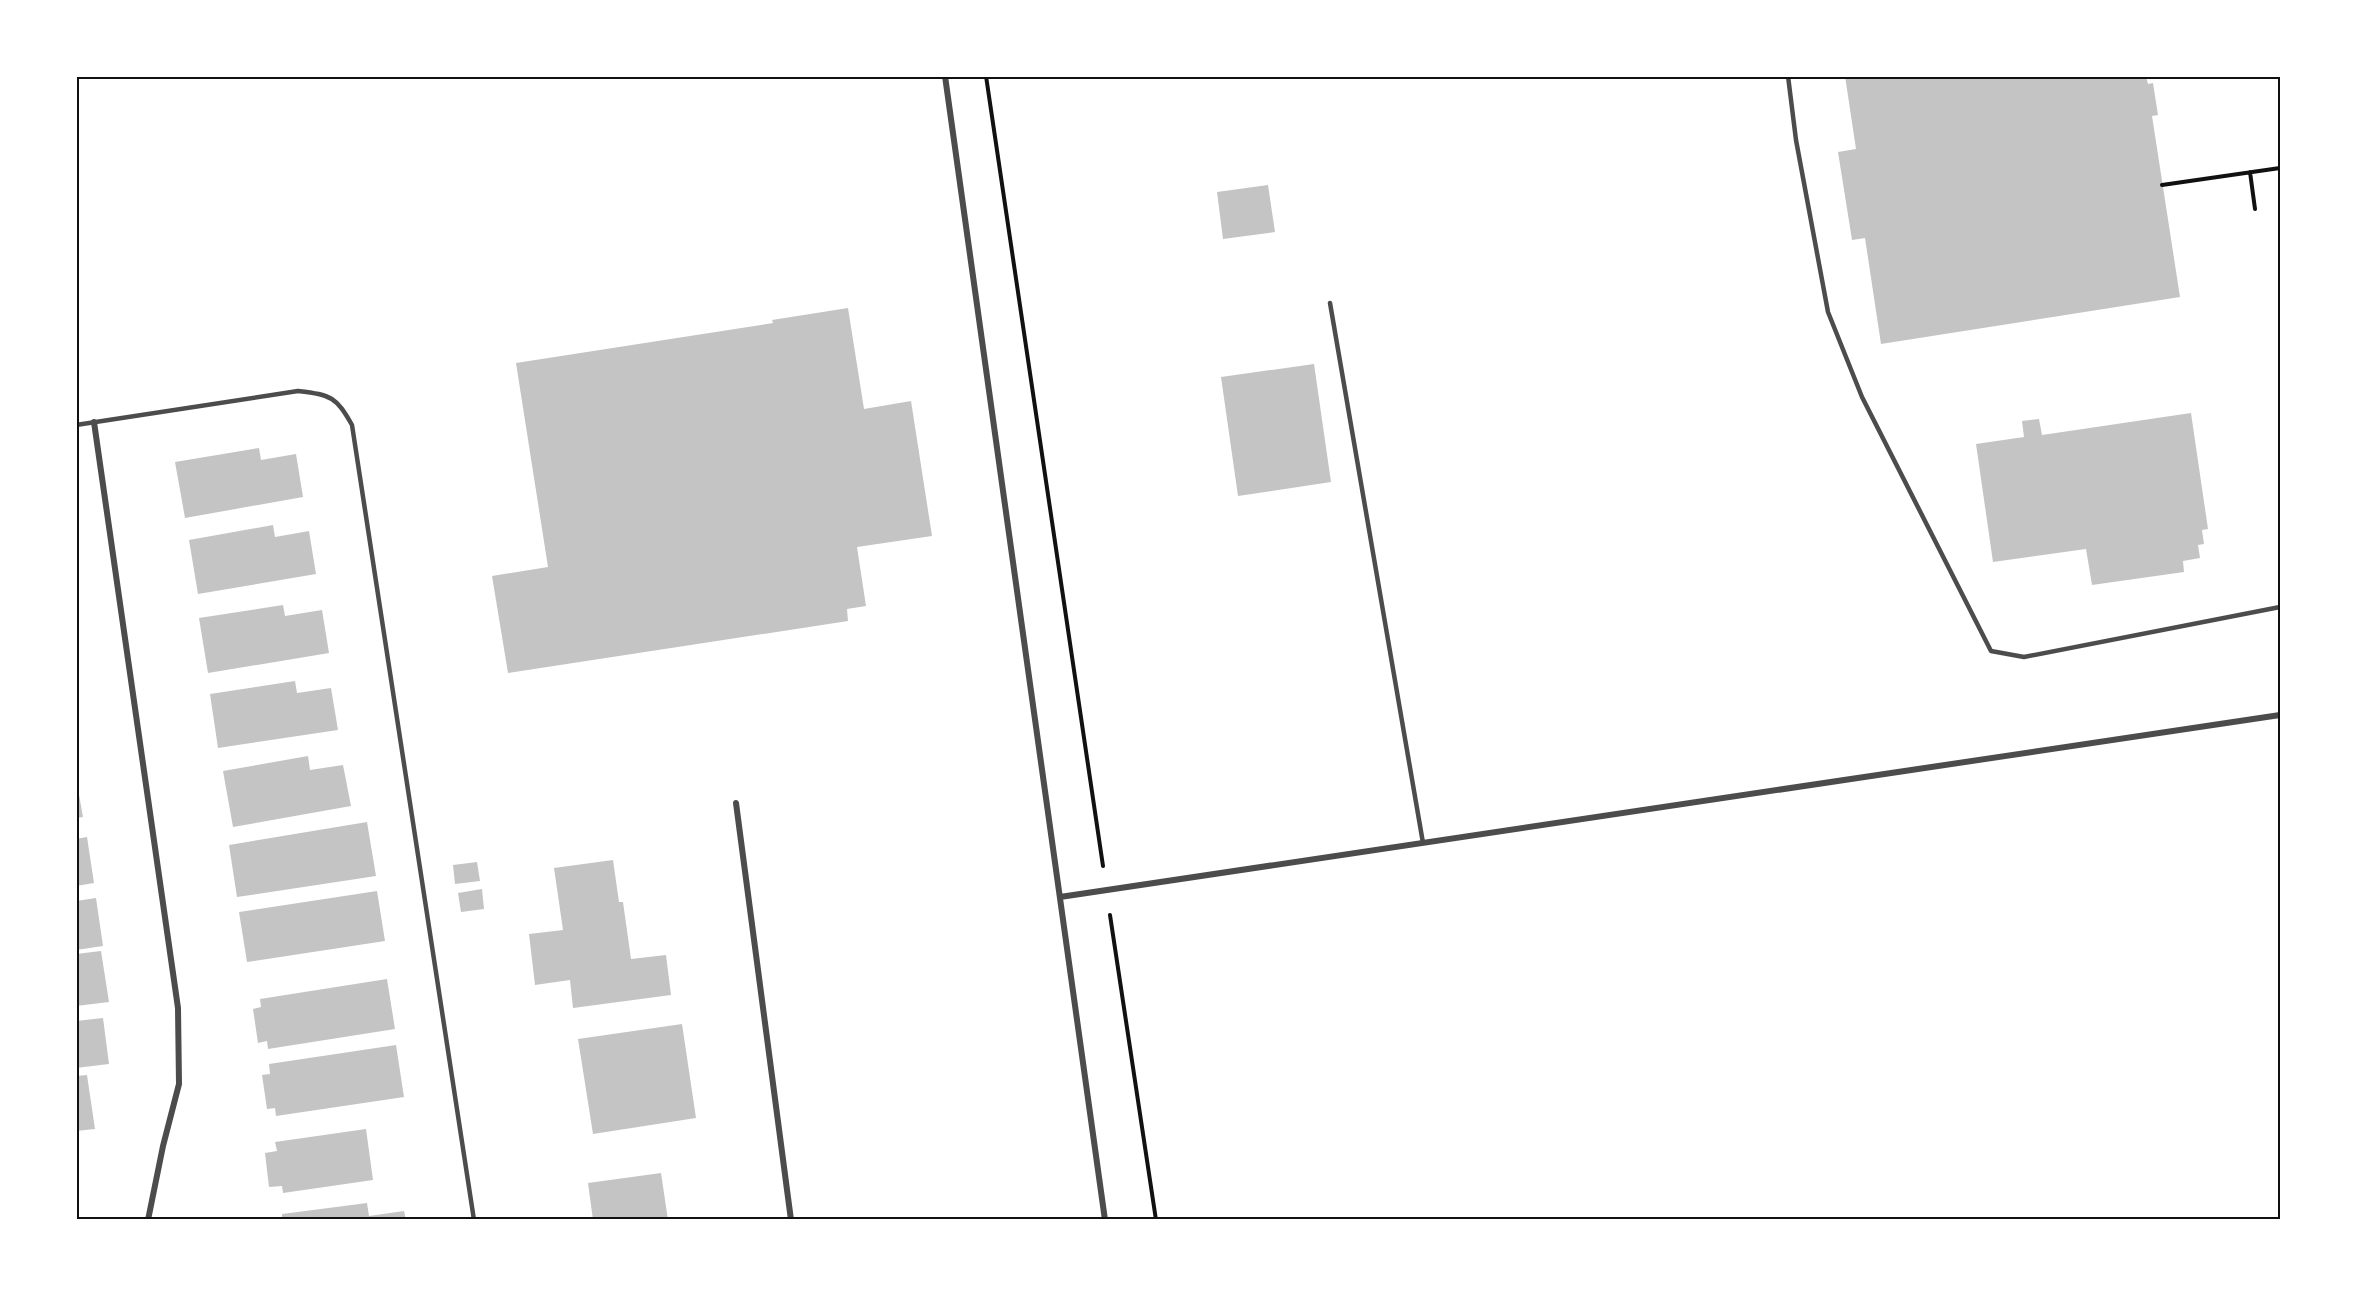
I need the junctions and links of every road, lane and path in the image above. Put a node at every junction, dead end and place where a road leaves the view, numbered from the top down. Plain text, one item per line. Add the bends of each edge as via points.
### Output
1 (945, 76) edge
2 (986, 76) edge
3 (1788, 76) edge
4 (2280, 168) edge
5 (2250, 172) junction
6 (2163, 185) dead end
7 (2255, 209) dead end
8 (1330, 303) dead end
9 (93, 422) junction
10 (76, 425) edge
11 (2280, 607) edge
12 (2280, 715) edge
13 (736, 803) dead end
14 (1423, 843) junction
15 (1107, 889) junction
16 (1060, 897) junction
17 (148, 1220) edge
18 (474, 1220) edge
19 (791, 1220) edge
20 (1105, 1220) edge
21 (1156, 1220) edge

1 - 16 street
2 - 15 path
3 - 11 lane via 1828,312 1862,397 1991,651 2024,657
4 - 5 path
5 - 6 path
5 - 7 path
8 - 14 lane
9 - 10 lane
9 - 17 street via 178,1008 179,1084
9 - 18 lane via 298,391 324,394 340,404 352,425
12 - 14 street
13 - 19 street
14 - 15 street
15 - 16 street
15 - 21 path
16 - 20 street

